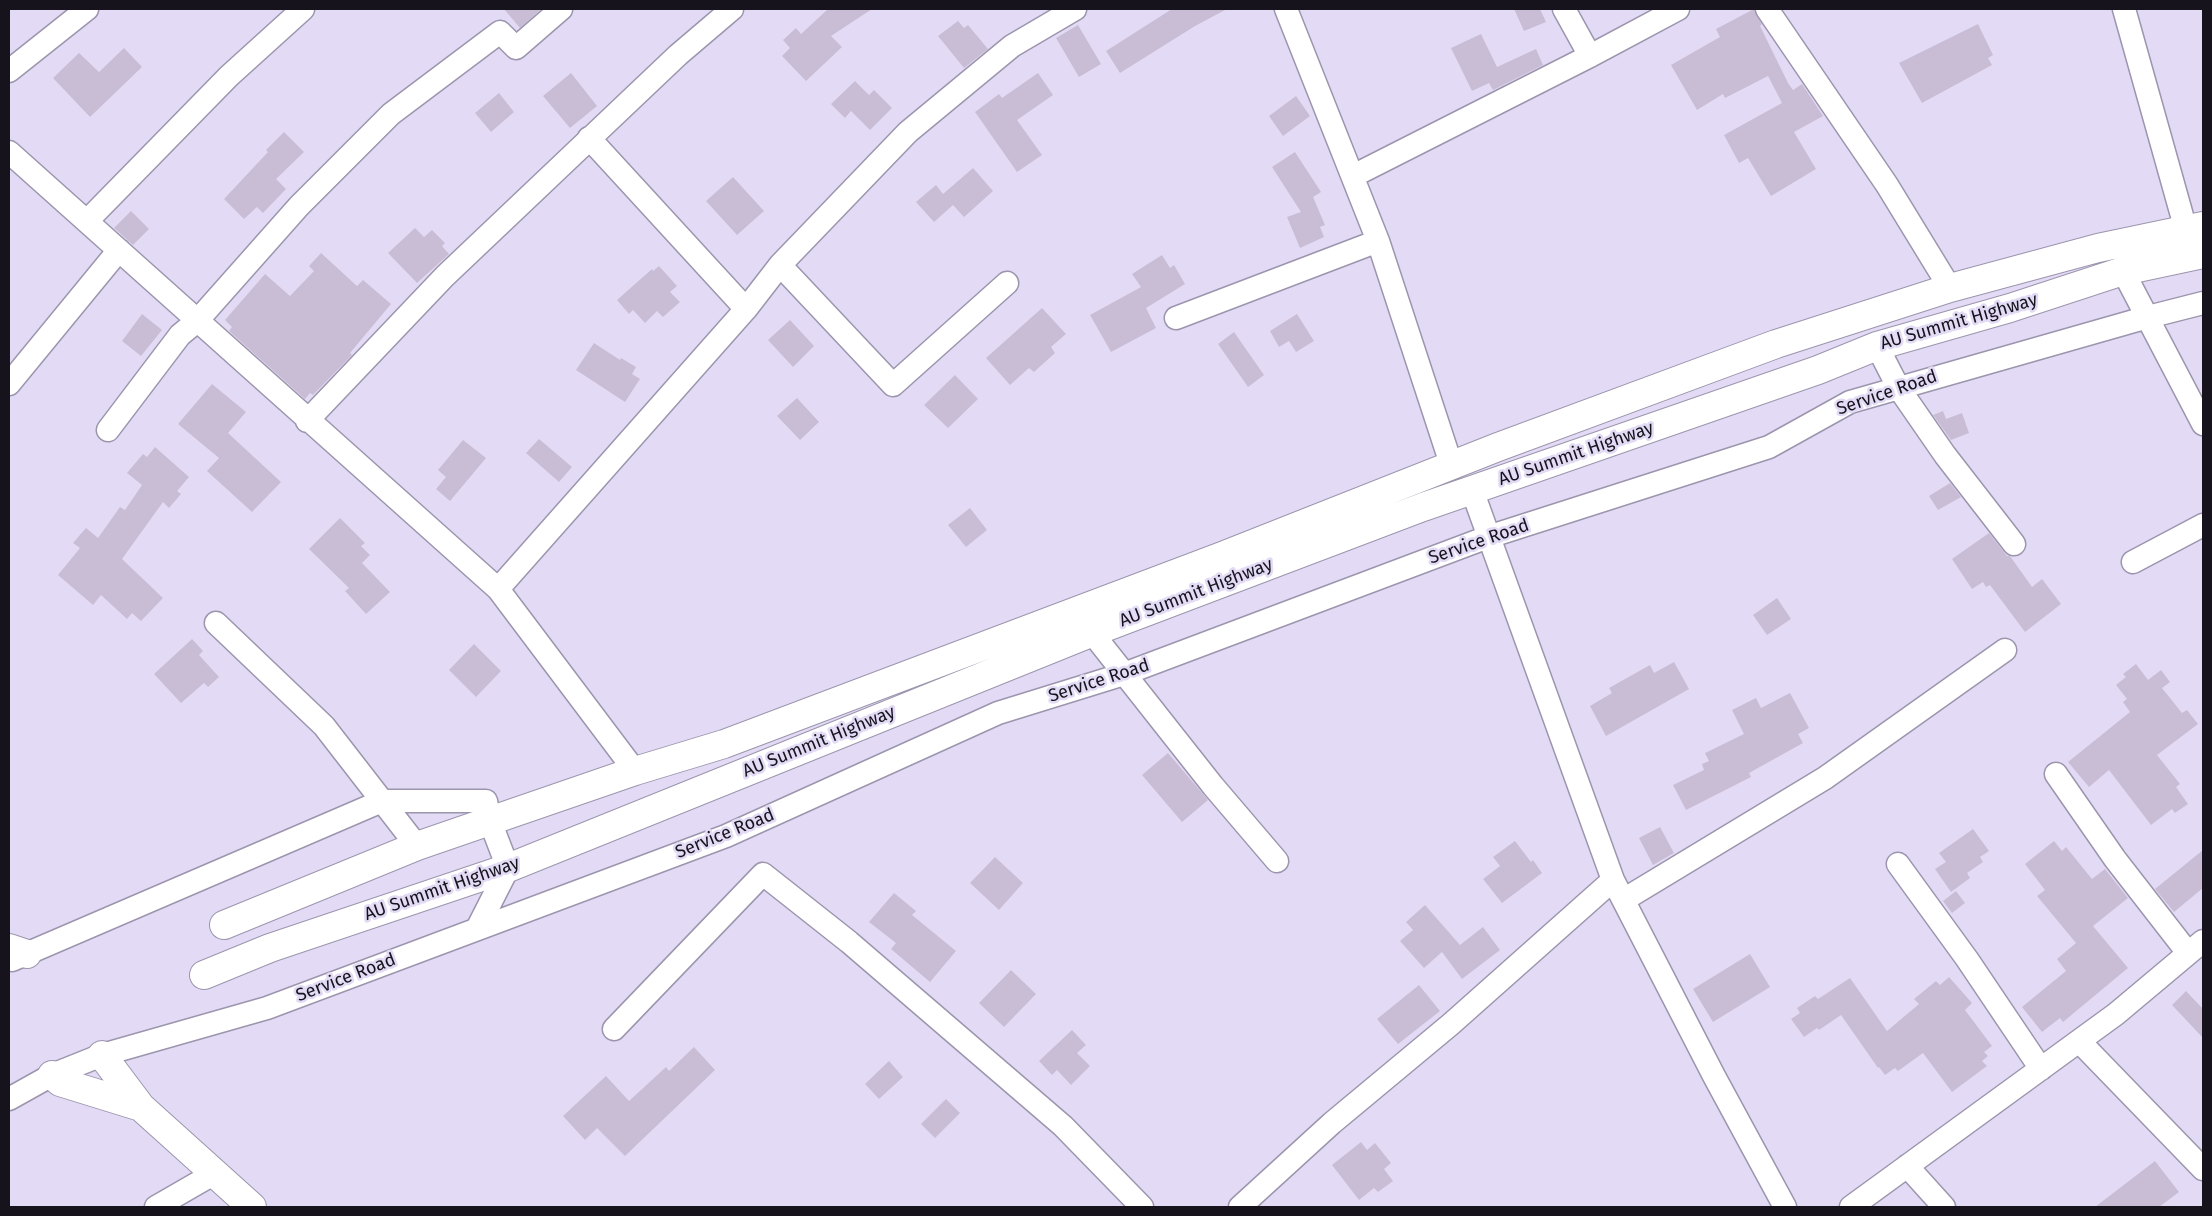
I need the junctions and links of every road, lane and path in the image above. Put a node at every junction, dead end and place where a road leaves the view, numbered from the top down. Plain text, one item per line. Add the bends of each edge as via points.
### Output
1 (87, 9) edge
2 (303, 9) edge
3 (561, 9) edge
4 (732, 9) edge
5 (1075, 9) edge
6 (1564, 9) edge
7 (1678, 9) edge
8 (1768, 9) edge
9 (2124, 9) edge
10 (1291, 11) edge
11 (1590, 56) junction
12 (9, 71) edge
13 (589, 138) junction
14 (9, 152) edge
15 (1353, 176) junction
16 (87, 221) junction
17 (2195, 228) edge
18 (1378, 241) junction
19 (119, 250) junction
20 (2203, 254) edge
21 (780, 266) junction
22 (2123, 271) junction
23 (1007, 283) dead end
24 (1950, 288) junction
25 (2203, 303) edge
26 (746, 309) junction
27 (2148, 316) junction
28 (1176, 318) dead end
29 (197, 320) junction
30 (1877, 346) junction
31 (9, 384) edge
32 (1898, 387) junction
33 (308, 421) junction
34 (2203, 424) edge
35 (108, 430) dead end
36 (1452, 467) junction
37 (1472, 490) junction
38 (2203, 525) edge
39 (1488, 537) junction
40 (2014, 544) dead end
41 (2133, 562) dead end
42 (498, 589) junction
43 (216, 623) dead end
44 (1093, 632) junction
45 (2005, 650) dead end
46 (1124, 674) junction
47 (635, 771) junction
48 (2056, 774) dead end
49 (382, 801) junction
50 (490, 820) junction
51 (417, 846) junction
52 (1277, 862) dead end
53 (1898, 864) dead end
54 (508, 868) junction
55 (1613, 880) junction
56 (1625, 899) junction
57 (224, 926) dead end
58 (477, 929) junction
59 (2196, 947) edge
60 (15, 955) edge
61 (204, 975) dead end
62 (614, 1029) dead end
63 (2080, 1041) junction
64 (102, 1055) junction
65 (2041, 1069) junction
66 (52, 1075) junction
67 (9, 1099) edge
68 (141, 1107) junction
69 (1907, 1166) junction
70 (2203, 1169) edge
71 (215, 1173) junction
72 (156, 1207) edge
73 (252, 1207) edge
74 (1142, 1207) edge
75 (1240, 1207) edge
76 (1785, 1207) edge
77 (1852, 1207) edge
78 (1944, 1207) edge

1 - 12 street
2 - 16 street via 229,76
3 - 29 street via 516,48 500,32 392,114 299,206
4 - 13 street
5 - 21 street via 1012,46 908,132
6 - 11 street
7 - 11 street
8 - 24 street via 1887,184
9 - 17 street
10 - 15 street
11 - 15 street
13 - 26 street
13 - 33 street via 445,276
14 - 16 street
15 - 18 street
16 - 19 street
17 - 24 main road, AU Summit Highway via 2098,248
18 - 28 street
18 - 36 street
19 - 29 street
19 - 31 street
20 - 22 main road, AU Summit Highway
21 - 23 street via 893,385
21 - 26 street
22 - 27 street
22 - 30 main road, AU Summit Highway
24 - 36 main road, AU Summit Highway via 1776,344
25 - 27 street, Service Road
26 - 42 street
27 - 32 street, Service Road
27 - 34 street
29 - 33 street
29 - 35 street via 180,335
30 - 32 street
30 - 37 main road, AU Summit Highway via 1818,370
32 - 39 street, Service Road via 1850,402 1770,447
32 - 40 street via 1945,455
33 - 42 street
36 - 47 main road, AU Summit Highway via 724,744
37 - 39 street
37 - 44 main road, AU Summit Highway
38 - 41 street
39 - 46 street, Service Road
39 - 55 street
42 - 47 street
43 - 49 street via 324,726
44 - 46 street
44 - 54 main road, AU Summit Highway
45 - 56 street via 1825,778
46 - 52 street
46 - 58 street, Service Road via 998,713 726,836
47 - 50 main road, AU Summit Highway
48 - 59 street via 2115,859
49 - 50 street via 486,801
49 - 51 street
49 - 60 street
50 - 51 main road, AU Summit Highway
50 - 54 street
51 - 57 main road, AU Summit Highway
53 - 65 street
54 - 58 street
54 - 61 main road, AU Summit Highway via 270,948
55 - 56 street
55 - 75 street via 1451,1024 1332,1123
56 - 76 street via 1714,1076
58 - 64 street, Service Road via 267,1008
59 - 63 street
62 - 74 street via 763,874 849,942 1063,1126
63 - 65 street
63 - 70 street
64 - 66 street, Service Road
64 - 68 main road
65 - 69 street
66 - 67 street, Service Road
66 - 68 main road via 60,1082
68 - 71 main road
69 - 77 street
69 - 78 street
71 - 72 street
71 - 73 main road

